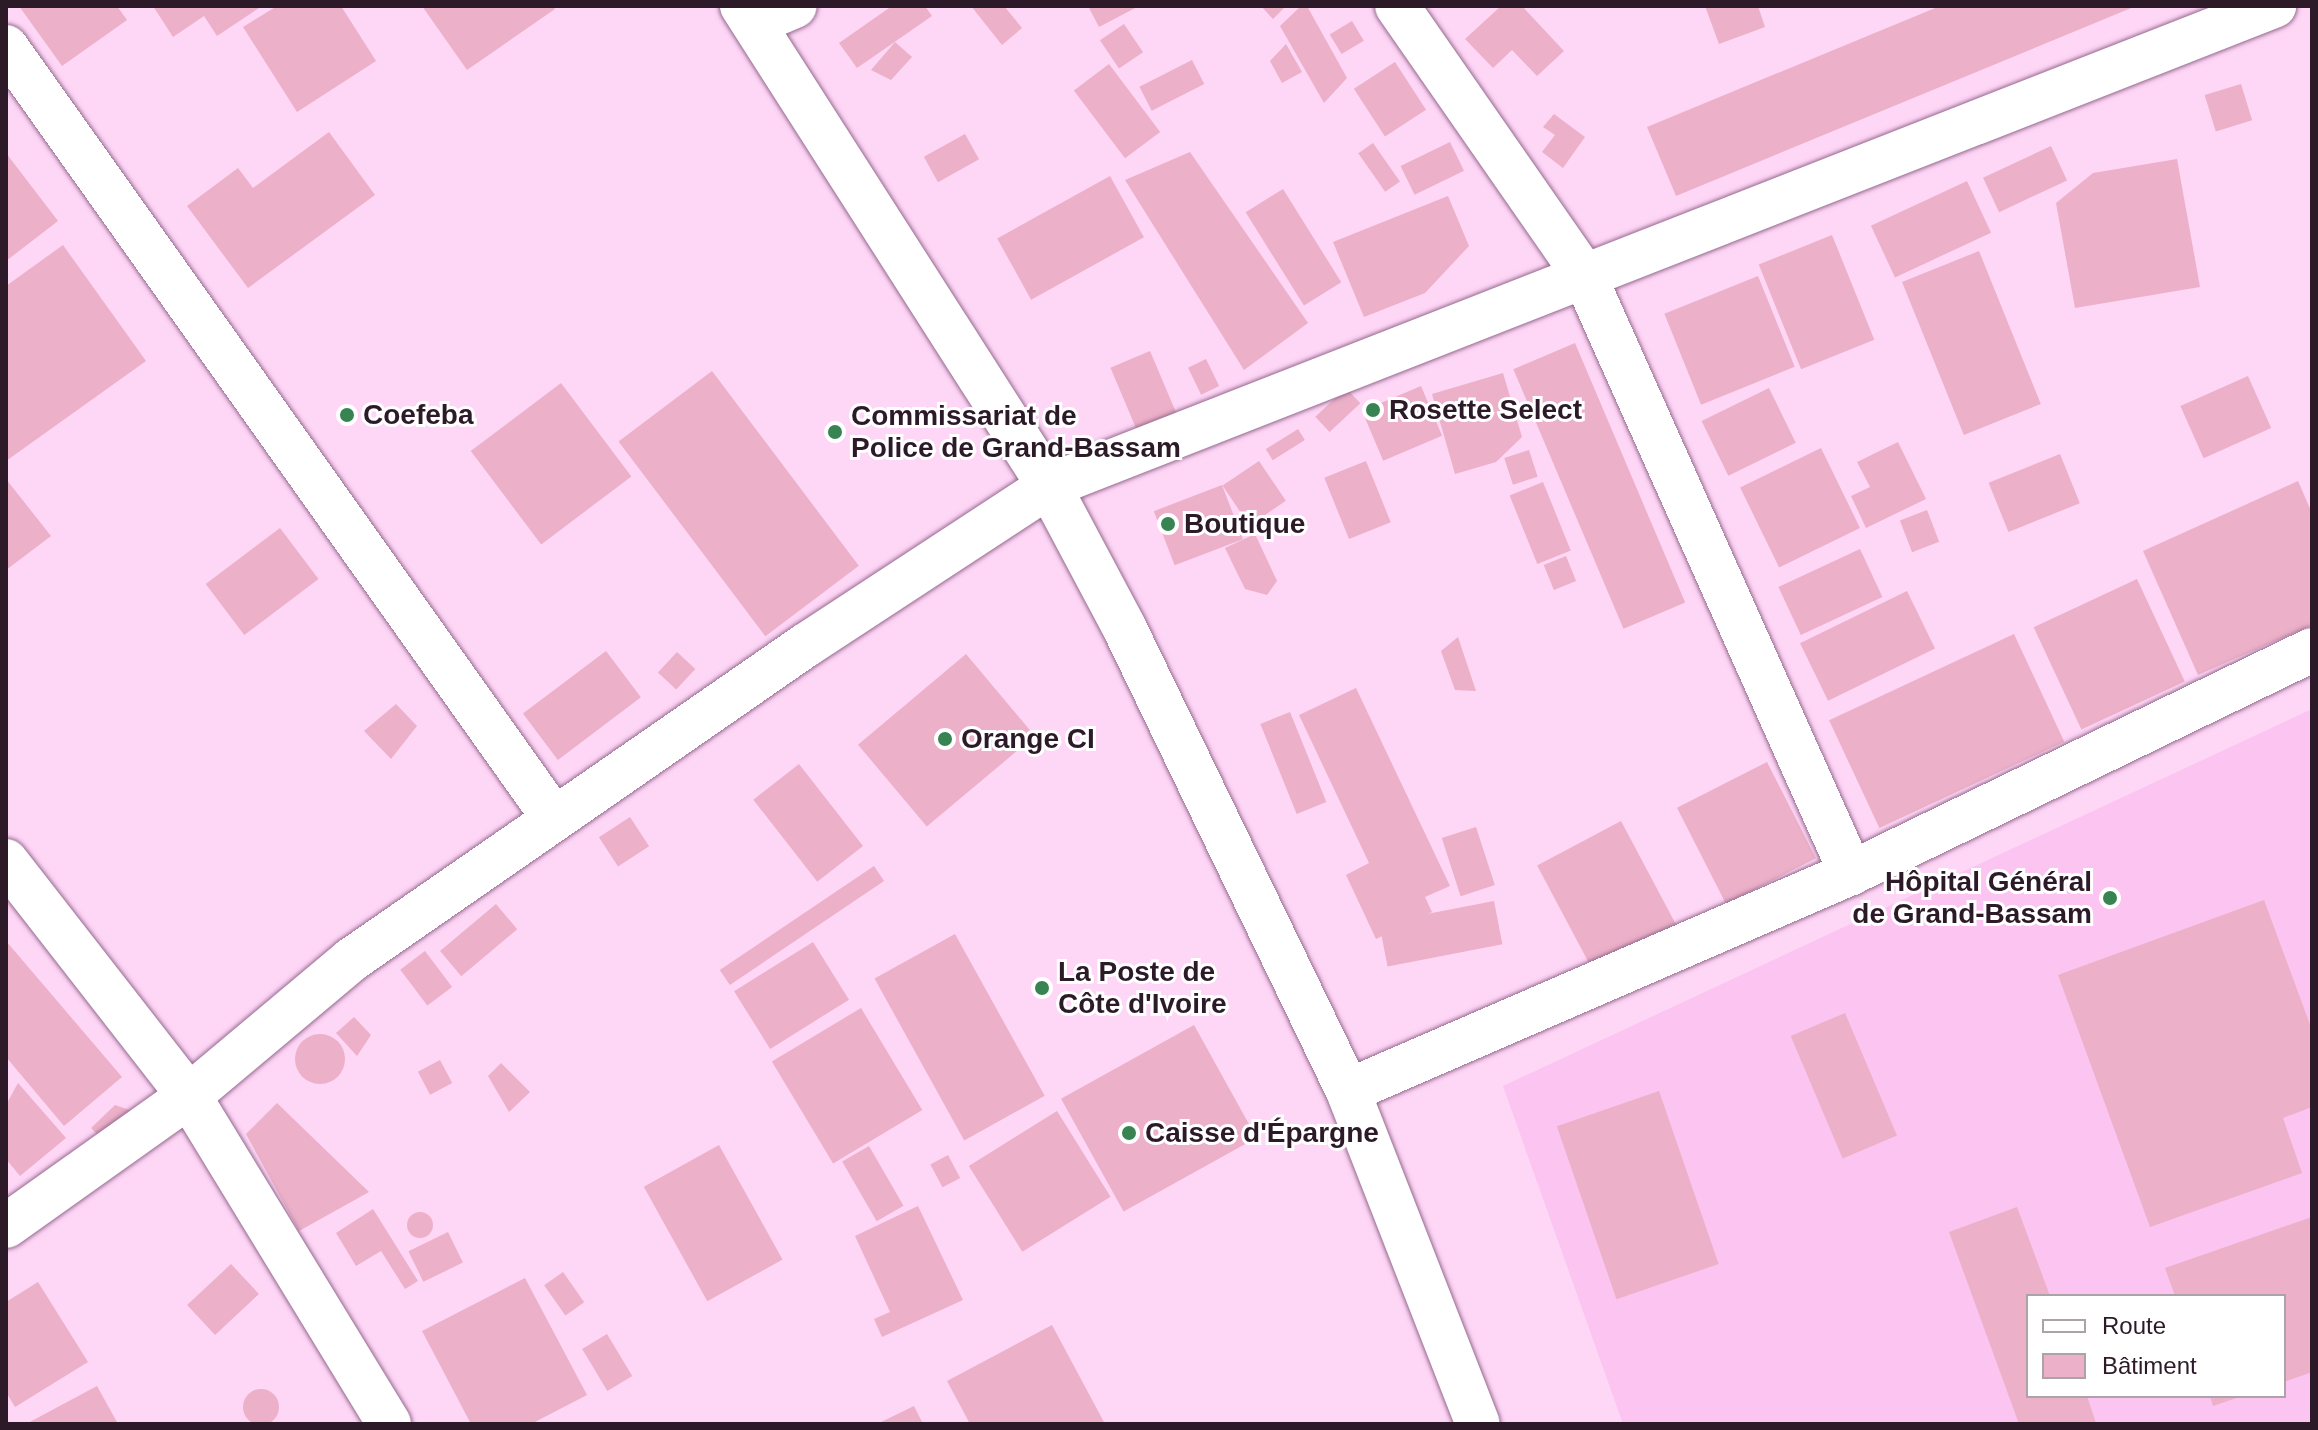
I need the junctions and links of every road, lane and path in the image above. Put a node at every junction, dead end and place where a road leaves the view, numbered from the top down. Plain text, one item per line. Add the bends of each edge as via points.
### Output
1 (795, 6) edge
2 (1397, 6) edge
3 (2274, 6) edge
4 (749, 14) edge
5 (6, 47) edge
6 (1585, 277) junction
7 (1049, 486) junction
8 (2312, 650) edge
9 (553, 817) junction
10 (6, 861) edge
11 (1851, 873) junction
12 (1348, 1091) junction
13 (189, 1096) junction
14 (6, 1226) edge
15 (389, 1424) edge
16 (1478, 1424) edge

1 - 4 street
2 - 6 street
3 - 6 street
4 - 7 street
5 - 9 street
6 - 7 street
6 - 11 street
7 - 9 street
7 - 12 street via 1124,627
8 - 11 street
9 - 13 street via 351,960
10 - 13 street
11 - 12 street
12 - 16 street
13 - 14 street
13 - 15 street

